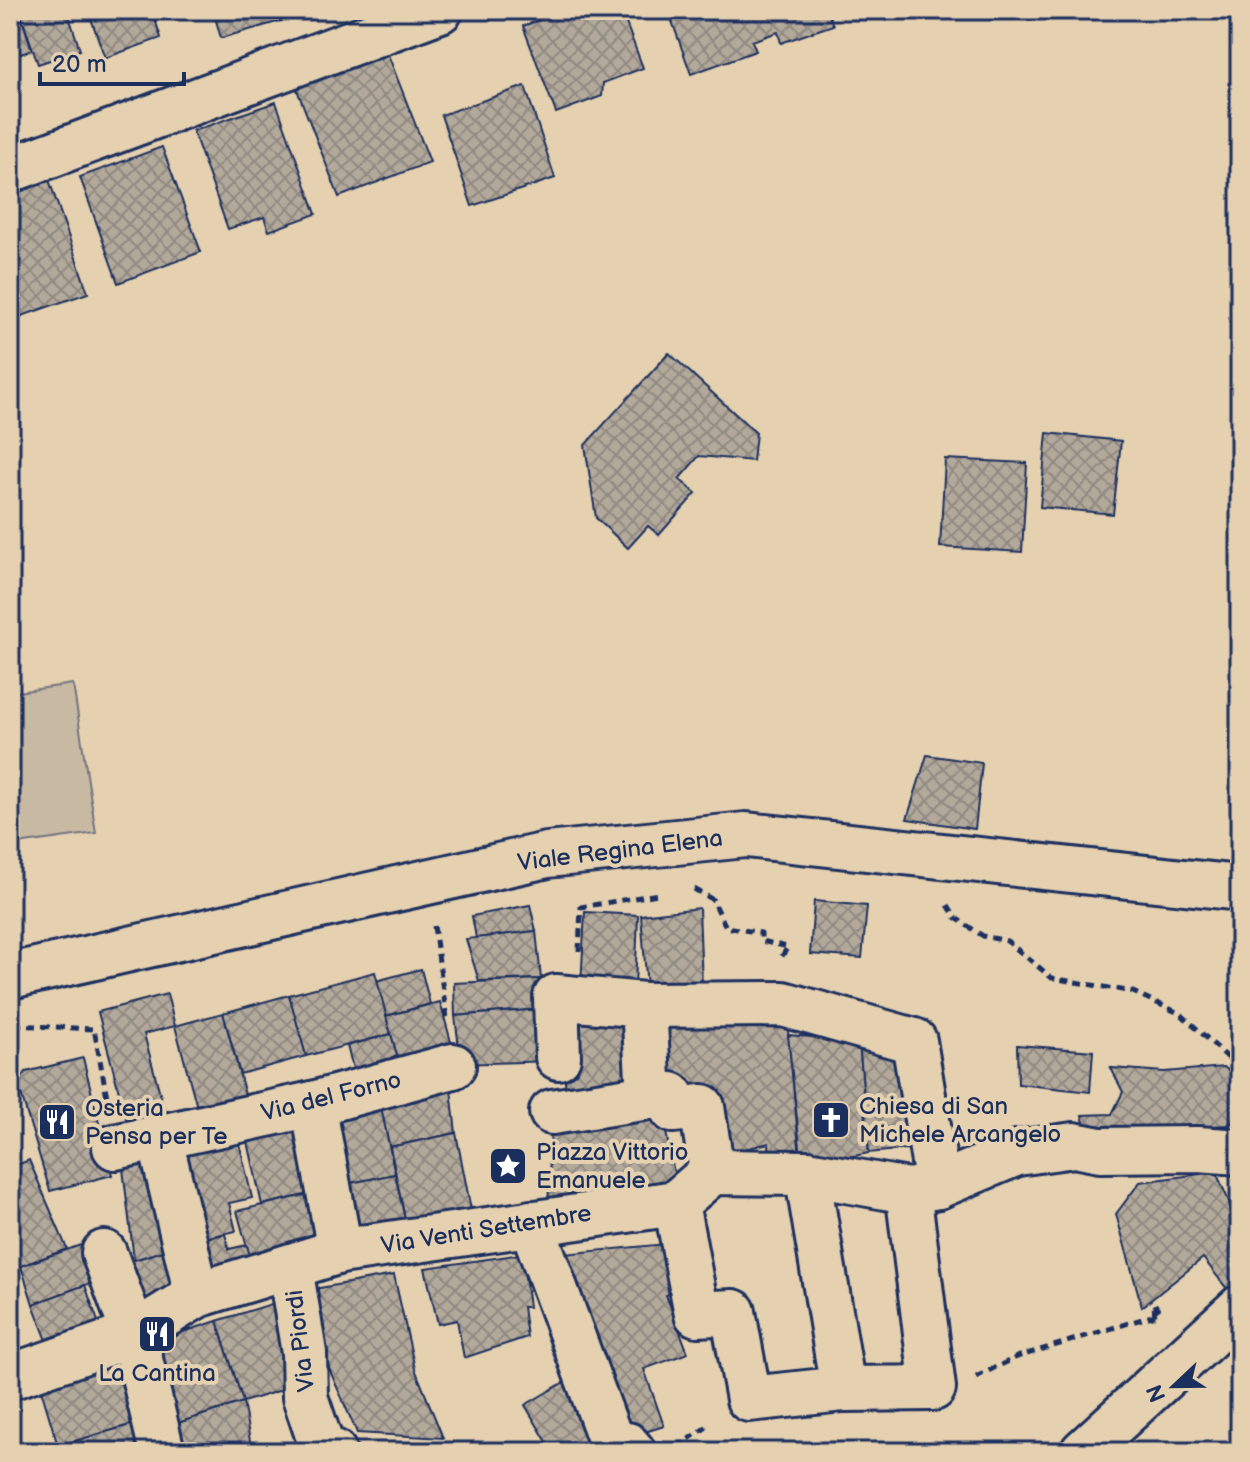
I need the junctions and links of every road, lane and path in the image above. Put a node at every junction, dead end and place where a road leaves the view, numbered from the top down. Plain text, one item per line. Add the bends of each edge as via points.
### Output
1 (440, 10) edge
2 (10, 170) edge
3 (624, 848) junction
4 (942, 858) junction
5 (428, 881) junction
6 (1240, 888) edge
7 (694, 889) junction
8 (680, 891) dead end
9 (666, 893) dead end
10 (776, 963) dead end
11 (10, 976) edge
12 (576, 999) junction
13 (644, 1005) junction
14 (558, 1057) dead end
15 (453, 1066) joint
16 (1240, 1069) edge
17 (649, 1097) junction
18 (313, 1104) junction
19 (552, 1112) dead end
20 (159, 1135) junction
21 (115, 1147) dead end
22 (1240, 1152) edge
23 (712, 1172) junction
24 (807, 1173) junction
25 (923, 1188) junction
26 (676, 1203) junction
27 (531, 1223) junction
28 (340, 1251) junction
29 (104, 1253) dead end
30 (290, 1267) junction
31 (197, 1295) junction
32 (1240, 1308) edge
33 (134, 1334) junction
34 (1190, 1354) junction
35 (17, 1375) edge
36 (933, 1388) junction
37 (843, 1389) junction
38 (162, 1452) edge
39 (334, 1452) edge
40 (633, 1452) edge
41 (1083, 1452) edge

1 - 2 street
3 - 4 street, Viale Regina Elena via 746,835
3 - 5 street, Viale Regina Elena via 547,855
3 - 7 path
4 - 6 street, Viale Regina Elena
4 - 16 path via 925,868 956,918 983,936 1007,941 1052,978 1133,992 1181,1014
5 - 11 street, Viale Regina Elena
5 - 15 path
7 - 8 path
7 - 10 path via 713,900 726,927 761,933 761,941 788,947
9 - 12 path via 581,907
12 - 13 street
12 - 14 street via 556,997
13 - 17 street
13 - 25 street via 783,1004 914,1041
15 - 18 street, Via del Forno
17 - 19 street
17 - 23 street via 671,1095 673,1110 702,1107
18 - 20 street, Via del Forno
18 - 28 street
20 - 21 street, Via del Forno
20 - 31 street
22 - 25 street via 1074,1145 1017,1153
23 - 24 street
23 - 26 street
24 - 25 street
24 - 37 street
25 - 36 street
26 - 27 street, Via Venti Settembre
26 - 37 street via 697,1314 733,1312 749,1399
27 - 28 street, Via Venti Settembre
27 - 40 street via 612,1444 627,1445
28 - 30 street, Via Venti Settembre
29 - 33 street
30 - 31 street, Via Venti Settembre
30 - 39 street, Via Piordi via 304,1353 305,1397 323,1450
31 - 33 street, Via Venti Settembre
32 - 34 street
33 - 35 street, Via Venti Settembre
33 - 38 street
34 - 36 path via 1154,1303 1155,1320 1152,1316 1108,1329
34 - 41 street
36 - 37 street

